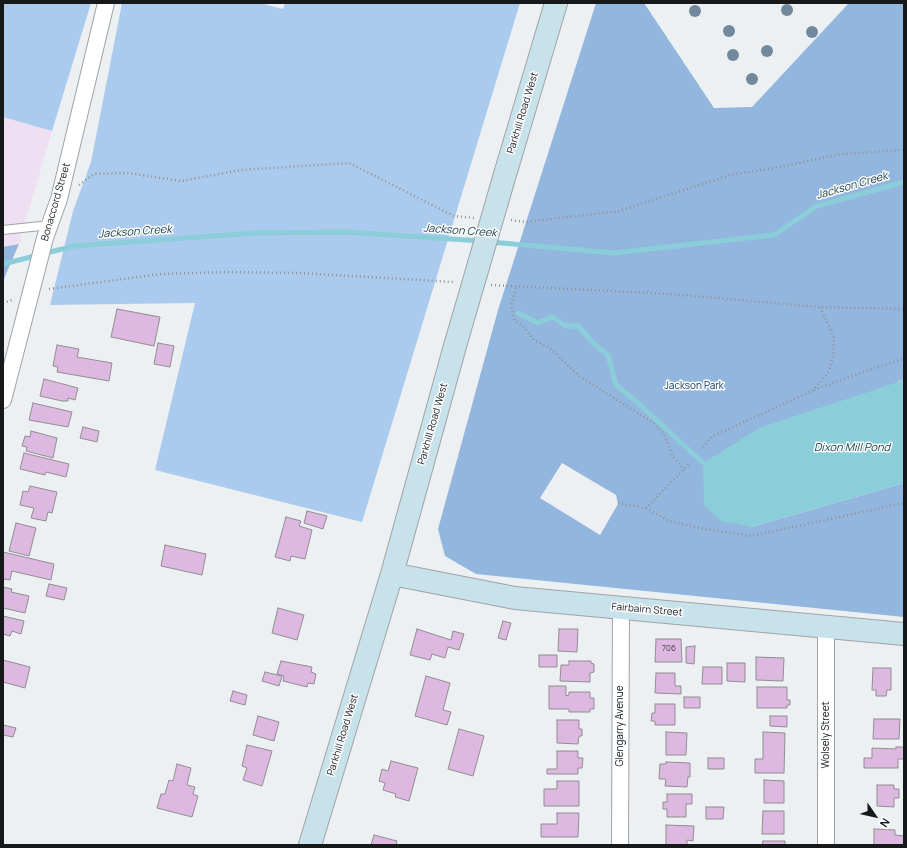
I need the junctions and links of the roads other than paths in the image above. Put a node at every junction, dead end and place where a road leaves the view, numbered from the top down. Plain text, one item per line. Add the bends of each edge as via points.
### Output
1 (106, 3) edge
2 (556, 3) edge
3 (3, 230) edge
4 (47, 231) junction
5 (3, 400) edge
6 (392, 574) junction
7 (621, 607) junction
8 (826, 626) junction
9 (904, 634) edge
10 (310, 845) edge
11 (620, 845) edge
12 (826, 845) edge

1 - 4 street, Bonaccord Street via 59,199
2 - 6 main road, Parkhill Road West, bridge via 455,346
3 - 4 lane
4 - 5 street, Bonaccord Street
6 - 7 main road, Fairbairn Street via 515,598
6 - 10 main road, Parkhill Road West
7 - 8 main road, Fairbairn Street
7 - 11 street, Glengarry Avenue
8 - 9 main road, Fairbairn Street
8 - 12 street, Wolsely Street

